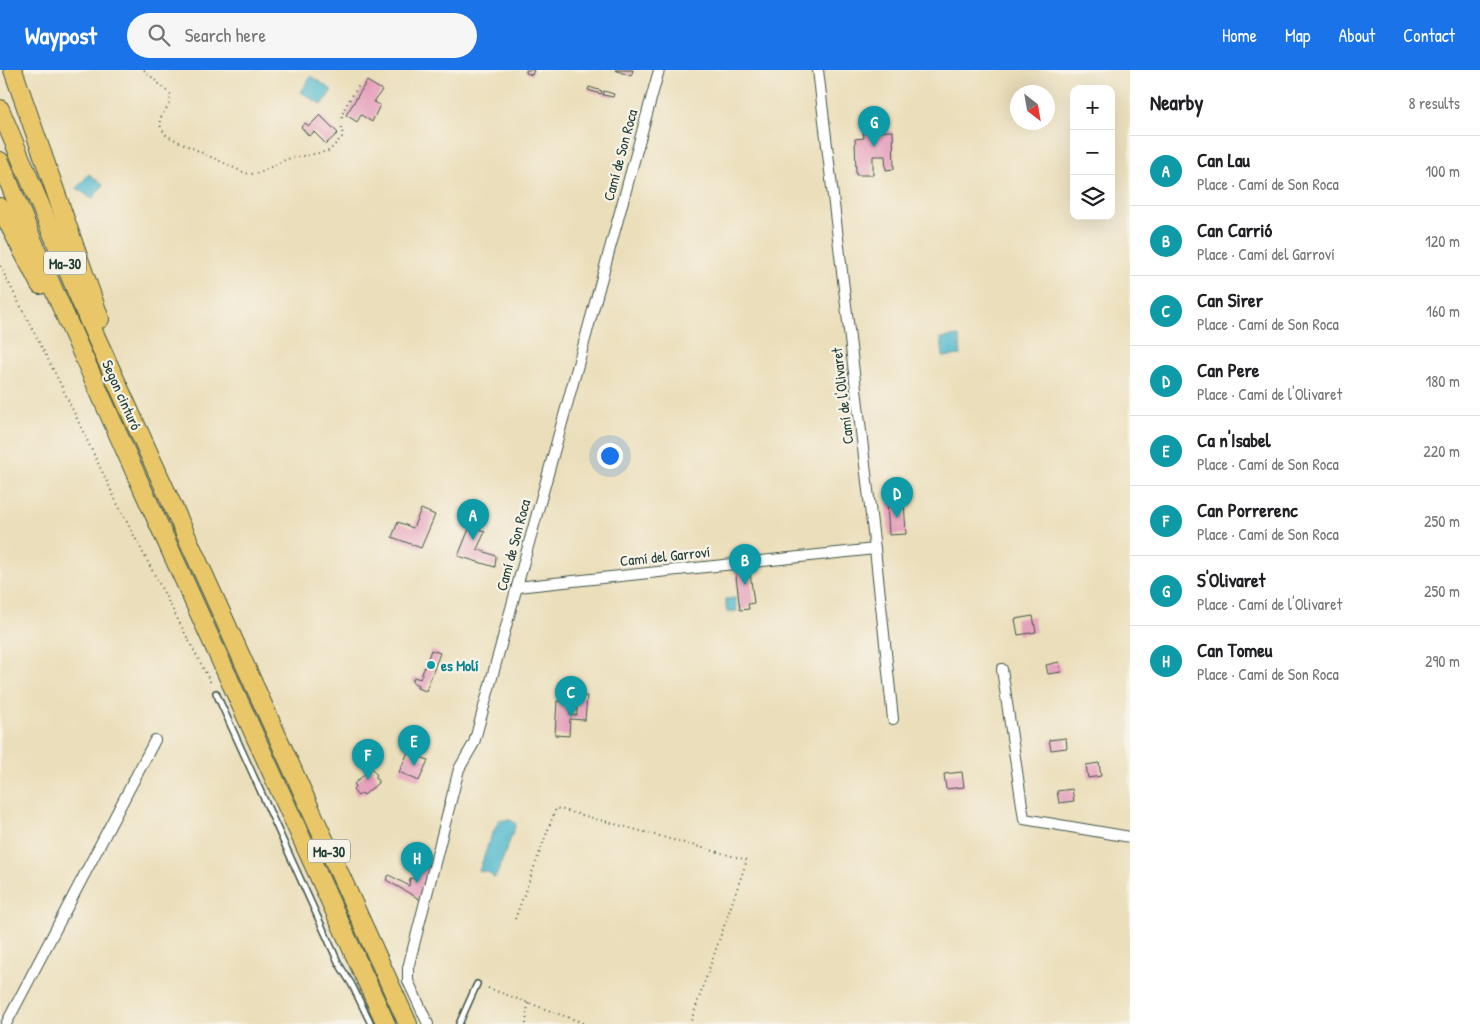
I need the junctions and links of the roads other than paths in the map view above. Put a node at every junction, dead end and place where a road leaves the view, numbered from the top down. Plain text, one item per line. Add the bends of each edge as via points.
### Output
1 (13, 70) edge
2 (659, 70) edge
3 (818, 70) edge
4 (0, 109) edge
5 (0, 161) edge
6 (0, 207) edge
7 (108, 412) junction
8 (132, 416) junction
9 (875, 549) junction
10 (517, 587) junction
11 (1002, 669) dead end
12 (216, 693) road end
13 (893, 720) dead end
14 (155, 740) dead end
15 (1130, 837) edge
16 (477, 984) dead end
17 (6, 1024) edge
18 (370, 1024) edge
19 (386, 1024) edge
20 (408, 1024) edge
21 (428, 1024) edge
22 (459, 1024) edge

1 - 8 highway via 122,373
2 - 10 street, Camí de Son Roca
3 - 9 street, Camí de l'Olivaret
4 - 8 highway, Segon cinturó / Ma-30
5 - 7 highway, Ma-30
6 - 7 highway via 86,385
7 - 19 highway, Ma-30
8 - 20 highway, Segon cinturó / Ma-30
9 - 10 street, Camí del Garroví
9 - 13 street, Camí de l'Olivaret
10 - 21 street, Camí de Son Roca via 474,742 459,769 408,968 410,986
11 - 15 street via 1024,819
12 - 18 lane via 339,964
14 - 17 street
16 - 22 lane

